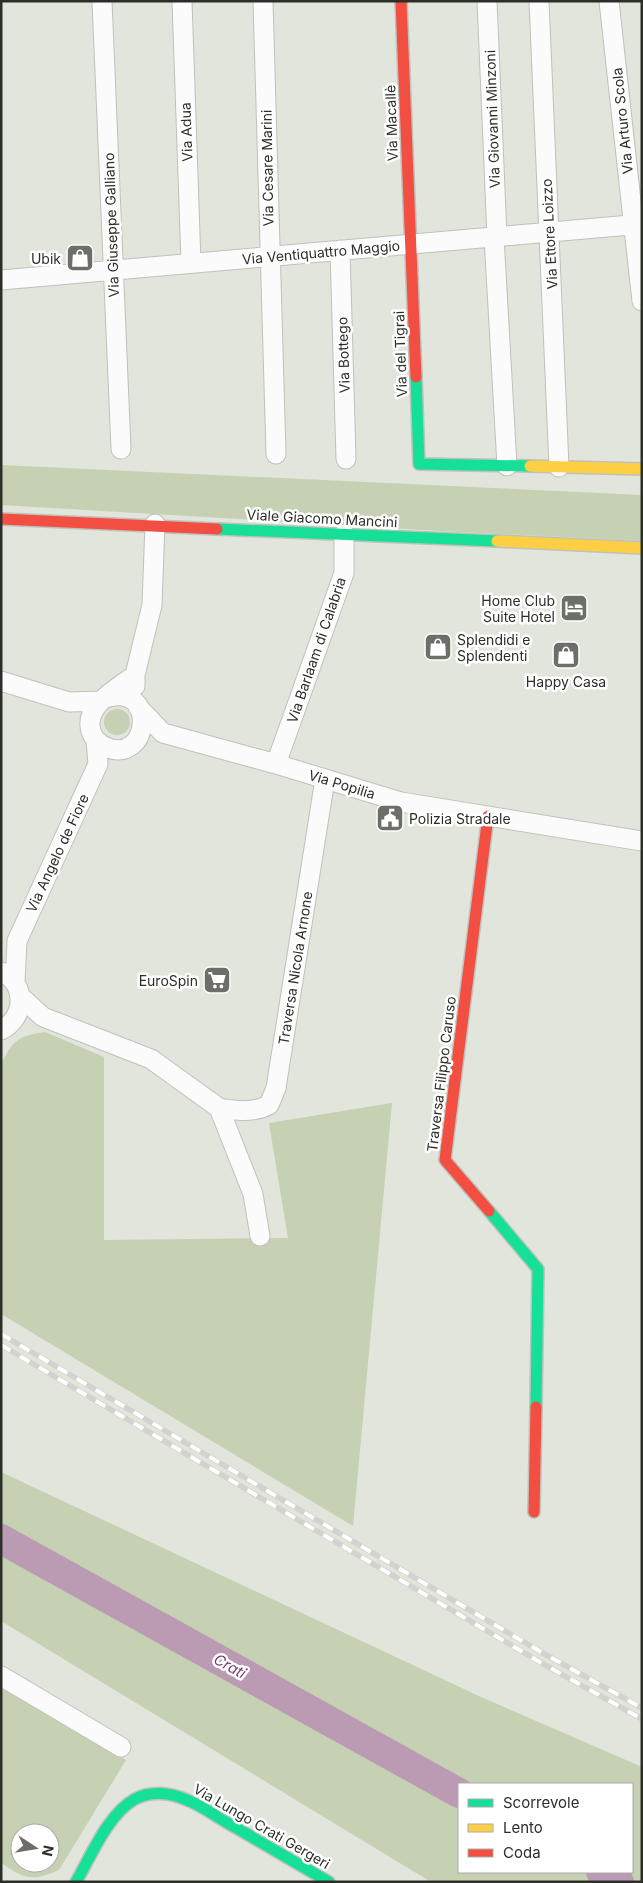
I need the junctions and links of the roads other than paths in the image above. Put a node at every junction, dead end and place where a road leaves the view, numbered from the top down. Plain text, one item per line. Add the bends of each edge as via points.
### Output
1 (102, 1) edge
2 (182, 1) edge
3 (262, 1) edge
4 (402, 1) edge
5 (487, 1) edge
6 (539, 1) edge
7 (609, 1) edge
8 (637, 225) edge
9 (549, 232) junction
10 (496, 237) junction
11 (411, 244) junction
12 (340, 250) junction
13 (269, 257) junction
14 (190, 263) junction
15 (113, 270) junction
16 (1, 280) edge
17 (642, 301) edge
18 (121, 449) dead end
19 (276, 454) dead end
20 (346, 459) dead end
21 (507, 466) junction
22 (559, 467) junction
23 (642, 469) edge
24 (1, 518) edge
25 (155, 524) junction
26 (344, 534) junction
27 (642, 548) edge
28 (135, 675) junction
29 (1, 681) edge
30 (102, 700) junction
31 (69, 702) junction
32 (137, 705) junction
33 (93, 733) junction
34 (163, 733) junction
35 (125, 748) junction
36 (98, 764) junction
37 (276, 764) junction
38 (325, 779) junction
39 (488, 816) junction
40 (642, 841) edge
41 (17, 942) junction
42 (1, 956) edge
43 (12, 983) edge
44 (43, 1017) junction
45 (7, 1026) edge
46 (219, 1108) junction
47 (260, 1236) dead end
48 (534, 1512) dead end
49 (1, 1676) edge
50 (121, 1747) dead end
51 (76, 1882) edge
52 (329, 1882) edge

1 - 15 street, Via Giuseppe Galliano
2 - 14 street, Via Adua
3 - 13 street, Via Cesare Marini
4 - 11 street, Via Macallè
5 - 10 street, Via Giovanni Minzoni
6 - 9 street, Via Ettore Loizzo
7 - 8 street, Via Arturo Scola
8 - 9 street, Via Ventiquattro Maggio
8 - 17 street, Via Arturo Scola
9 - 10 street, Via Ventiquattro Maggio
9 - 22 street, Via Ettore Loizzo
10 - 11 street, Via Ventiquattro Maggio
10 - 21 street, Via Giovanni Minzoni
11 - 12 street, Via Ventiquattro Maggio
11 - 21 street, Via del Tigrai via 419,464
12 - 13 street, Via Ventiquattro Maggio
12 - 20 street, Via Bottego
13 - 14 street, Via Ventiquattro Maggio
13 - 19 street, Via Cesare Marini
14 - 15 street, Via Ventiquattro Maggio
15 - 16 street, Via Ventiquattro Maggio
15 - 18 street, Via Giuseppe Galliano
21 - 22 street
22 - 23 street
24 - 25 street, Viale Giacomo Mancini
25 - 26 street, Viale Giacomo Mancini
25 - 28 street via 152,605
26 - 27 street, Viale Giacomo Mancini
26 - 37 street, Via Barlaam di Calabria via 344,573
28 - 30 street
28 - 32 street
29 - 31 street
30 - 31 street
30 - 32 street via 121,696
30 - 33 street via 91,712
31 - 33 street
32 - 34 street
32 - 35 street via 142,713 143,729 140,736
33 - 35 street via 108,748
33 - 36 street, Via Angelo de Fiore
34 - 35 street
34 - 37 street, Via Popilia
35 - 36 street
36 - 41 street, Via Angelo de Fiore
37 - 38 street, Via Popilia
38 - 39 street, Via Popilia via 401,802
38 - 46 street, Traversa Nicola Arnone via 275,1093 269,1105 261,1109 238,1111
39 - 40 street, Via Popilia
39 - 48 street, Traversa Filippo Caruso via 445,1160 538,1269
41 - 42 street, Via Angelo de Fiore
41 - 43 street, Via Angelo de Fiore
43 - 44 street
43 - 45 street, Via Angelo de Fiore via 21,1005
44 - 45 street
44 - 46 street via 151,1059
46 - 47 street via 253,1194
49 - 50 street
51 - 52 street, Via Lungo Crati Gergeri via 114,1816 131,1799 147,1794 168,1794 188,1800

